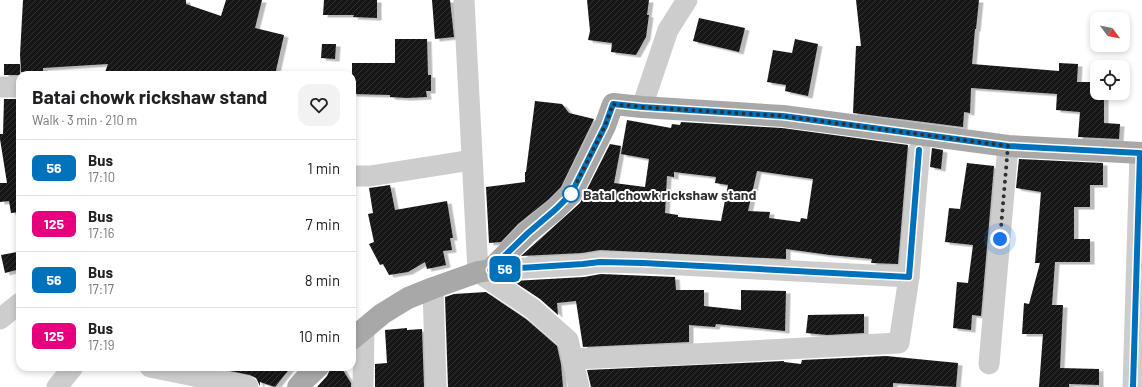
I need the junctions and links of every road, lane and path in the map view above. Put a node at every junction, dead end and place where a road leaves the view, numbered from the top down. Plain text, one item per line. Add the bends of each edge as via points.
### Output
1 (464, 0) edge
2 (667, 0) edge
3 (687, 0) edge
4 (670, 27) junction
5 (0, 87) edge
6 (16, 87) edge
7 (642, 107) junction
8 (921, 134) junction
9 (1008, 146) junction
10 (1141, 153) edge
11 (472, 160) junction
12 (356, 176) edge
13 (484, 271) junction
14 (909, 277) junction
15 (433, 288) junction
16 (16, 306) edge
17 (0, 319) edge
18 (358, 335) edge
19 (573, 359) junction
20 (989, 364) dead end
21 (70, 371) edge
22 (170, 371) edge
23 (314, 371) edge
24 (57, 387) edge
25 (248, 387) edge
26 (298, 387) edge
27 (363, 387) edge
28 (436, 387) edge
29 (579, 387) edge
30 (1133, 387) edge

1 - 11 street
2 - 4 street
3 - 4 street
4 - 7 street
5 - 6 street
7 - 8 main road via 783,116
7 - 13 main road via 613,104 605,126 571,194
8 - 9 main road
8 - 14 street
9 - 10 main road
9 - 20 street
10 - 30 street
11 - 12 street
11 - 13 street
13 - 14 street via 600,262
13 - 15 main road
13 - 19 street via 534,309 568,340
14 - 19 street via 899,343
15 - 18 main road via 408,298 382,314
15 - 28 street
16 - 17 street
18 - 27 street
19 - 29 street
21 - 24 street
22 - 25 street
23 - 26 main road

